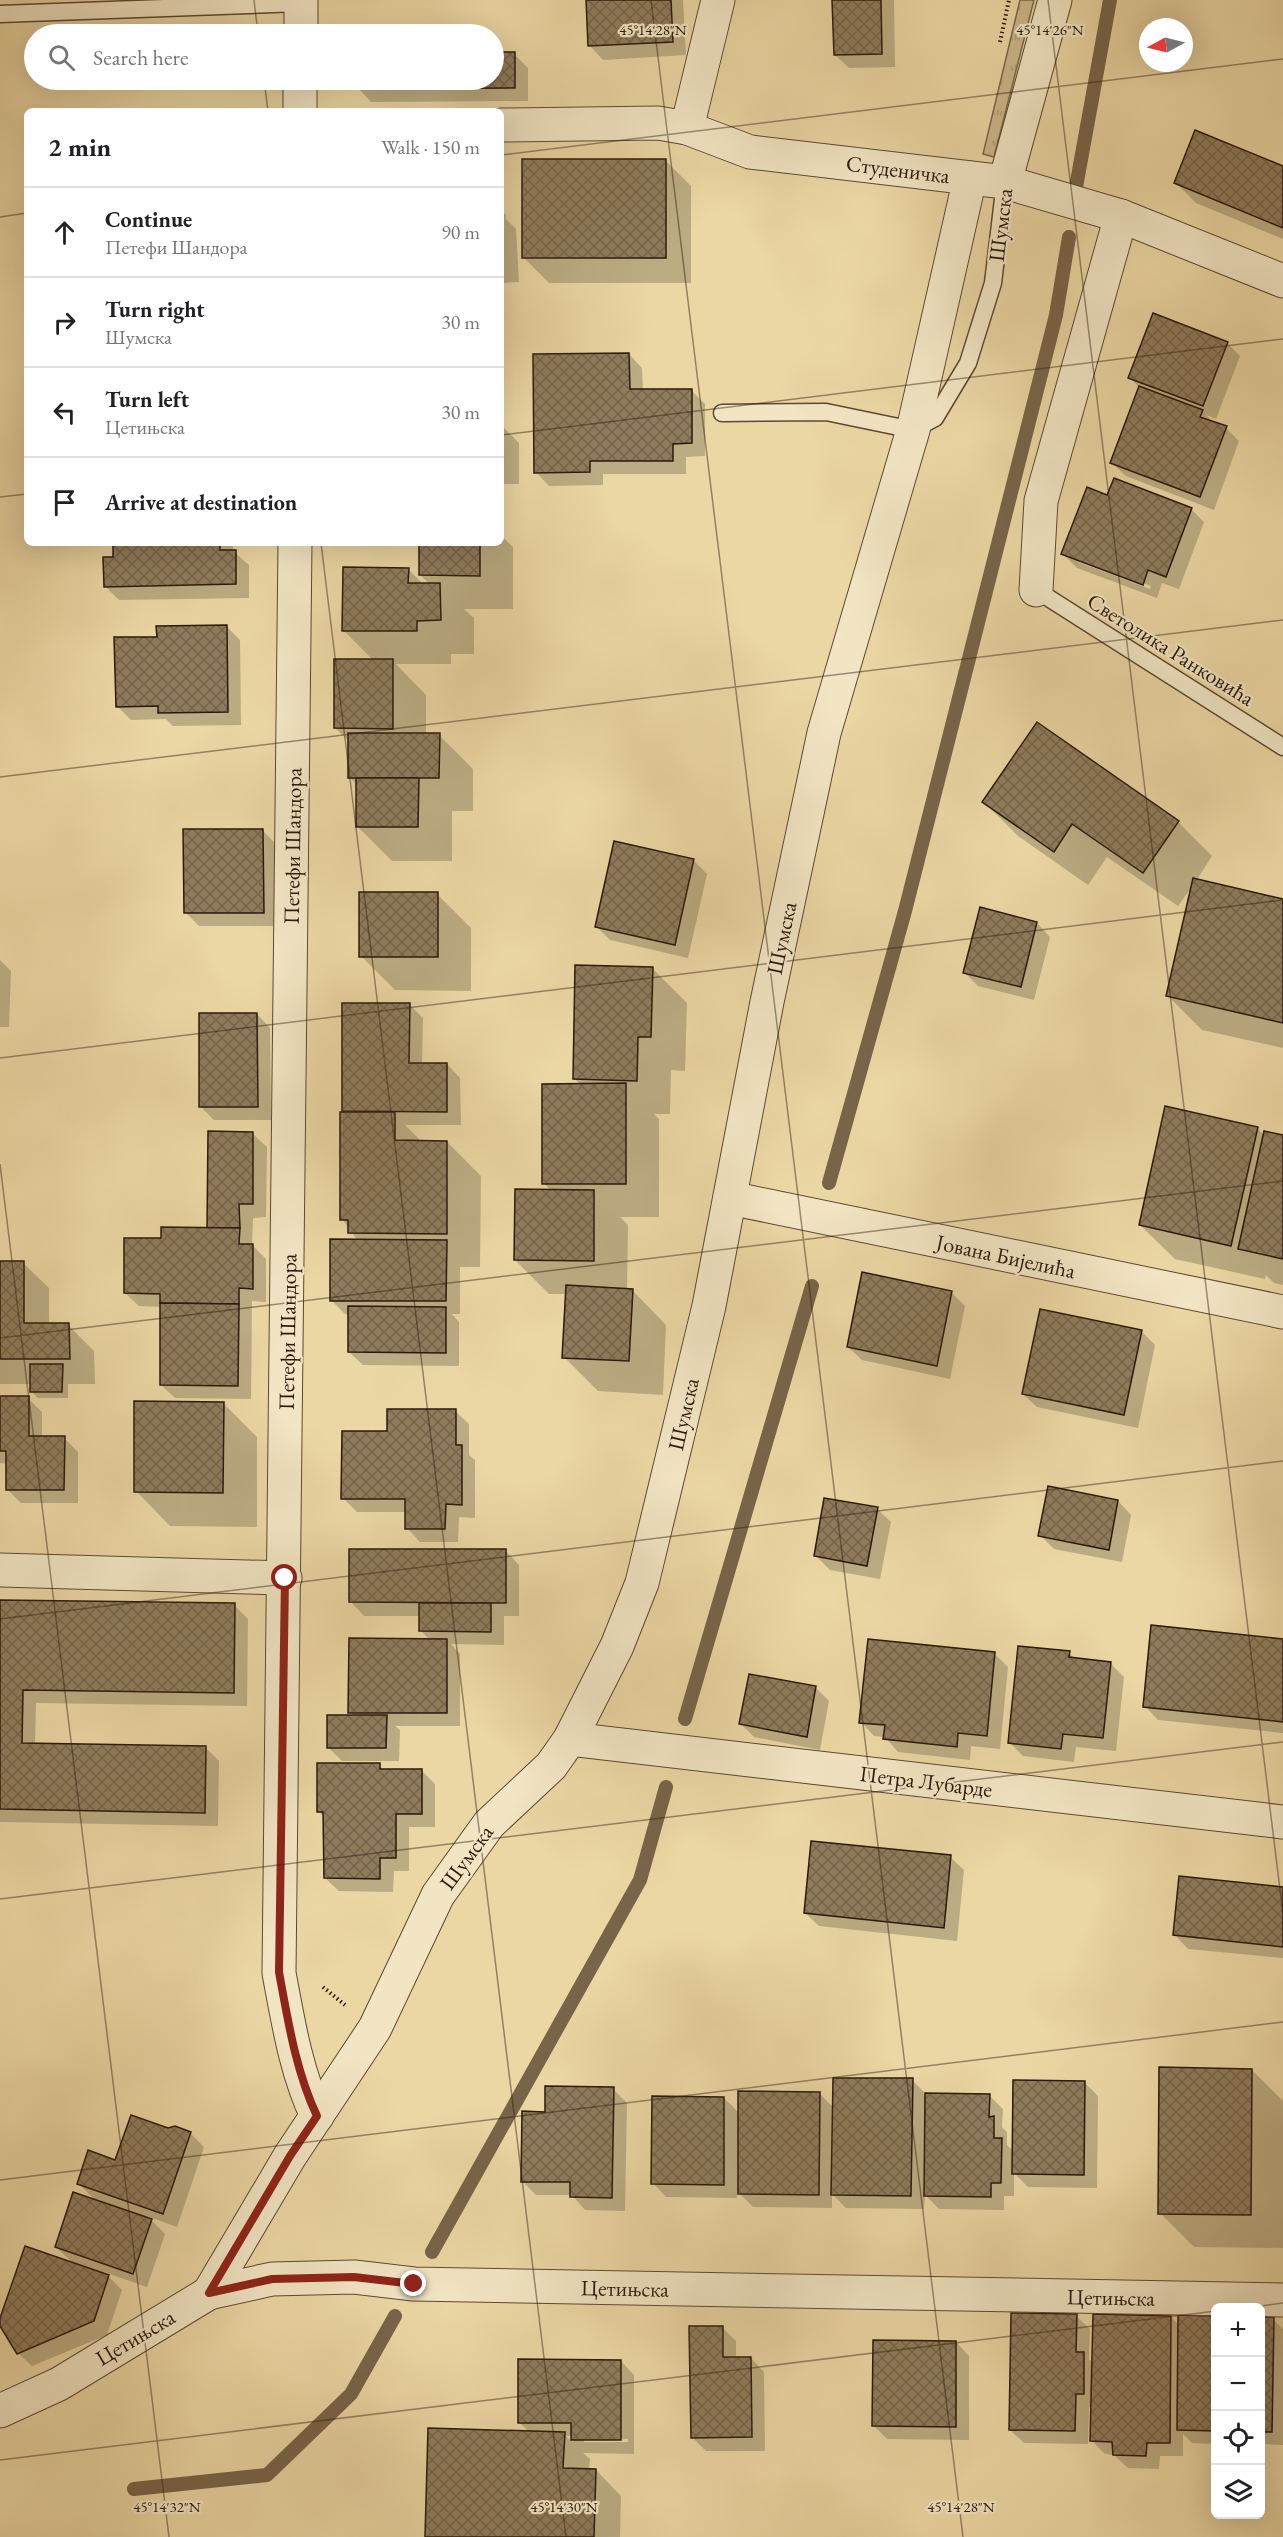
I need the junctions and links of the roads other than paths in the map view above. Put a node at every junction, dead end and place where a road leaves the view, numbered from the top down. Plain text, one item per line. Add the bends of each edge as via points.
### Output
1 (718, 0) edge
2 (1055, 0) edge
3 (301, 12) edge
4 (0, 14) edge
5 (300, 90) edge
6 (300, 108) edge
7 (504, 125) edge
8 (687, 128) junction
9 (969, 178) junction
10 (1005, 182) junction
11 (1121, 216) junction
12 (1283, 281) edge
13 (722, 413) dead end
14 (913, 430) junction
15 (295, 546) edge
16 (1036, 590) joint
17 (1283, 747) edge
18 (730, 1198) junction
19 (1283, 1312) edge
20 (0, 1570) edge
21 (285, 1578) junction
22 (570, 1739) junction
23 (1283, 1822) edge
24 (317, 2116) junction
25 (209, 2293) junction
26 (1283, 2300) edge
27 (0, 2411) edge

1 - 8 street
2 - 10 street, Шумска
3 - 4 lane
5 - 6 street
7 - 8 street, Студеничка via 658,123
8 - 9 street, Студеничка via 750,152
9 - 10 street, Студеничка
9 - 14 street, Шумска
10 - 11 street, Студеничка
10 - 14 lane, Шумска via 993,284 968,363 935,418
11 - 12 street, Студеничка
11 - 16 street via 1041,501
13 - 14 lane via 826,412
14 - 18 street, Шумска via 824,733
15 - 21 street, Петефи Шандора
16 - 17 lane, Светолика Ранковића
18 - 19 street, Јована Бијелића
18 - 22 street, Шумска via 709,1306 642,1583 617,1646
20 - 21 street
21 - 24 street, Петефи Шандора via 279,1972 289,2030
22 - 23 street, Петра Лубарде
22 - 24 street, Шумска via 551,1766 489,1824 438,1895 375,2028
24 - 25 street, Шумска
25 - 26 street, Цетињска via 272,2279 354,2277 426,2284
25 - 27 street, Цетињска via 58,2384

